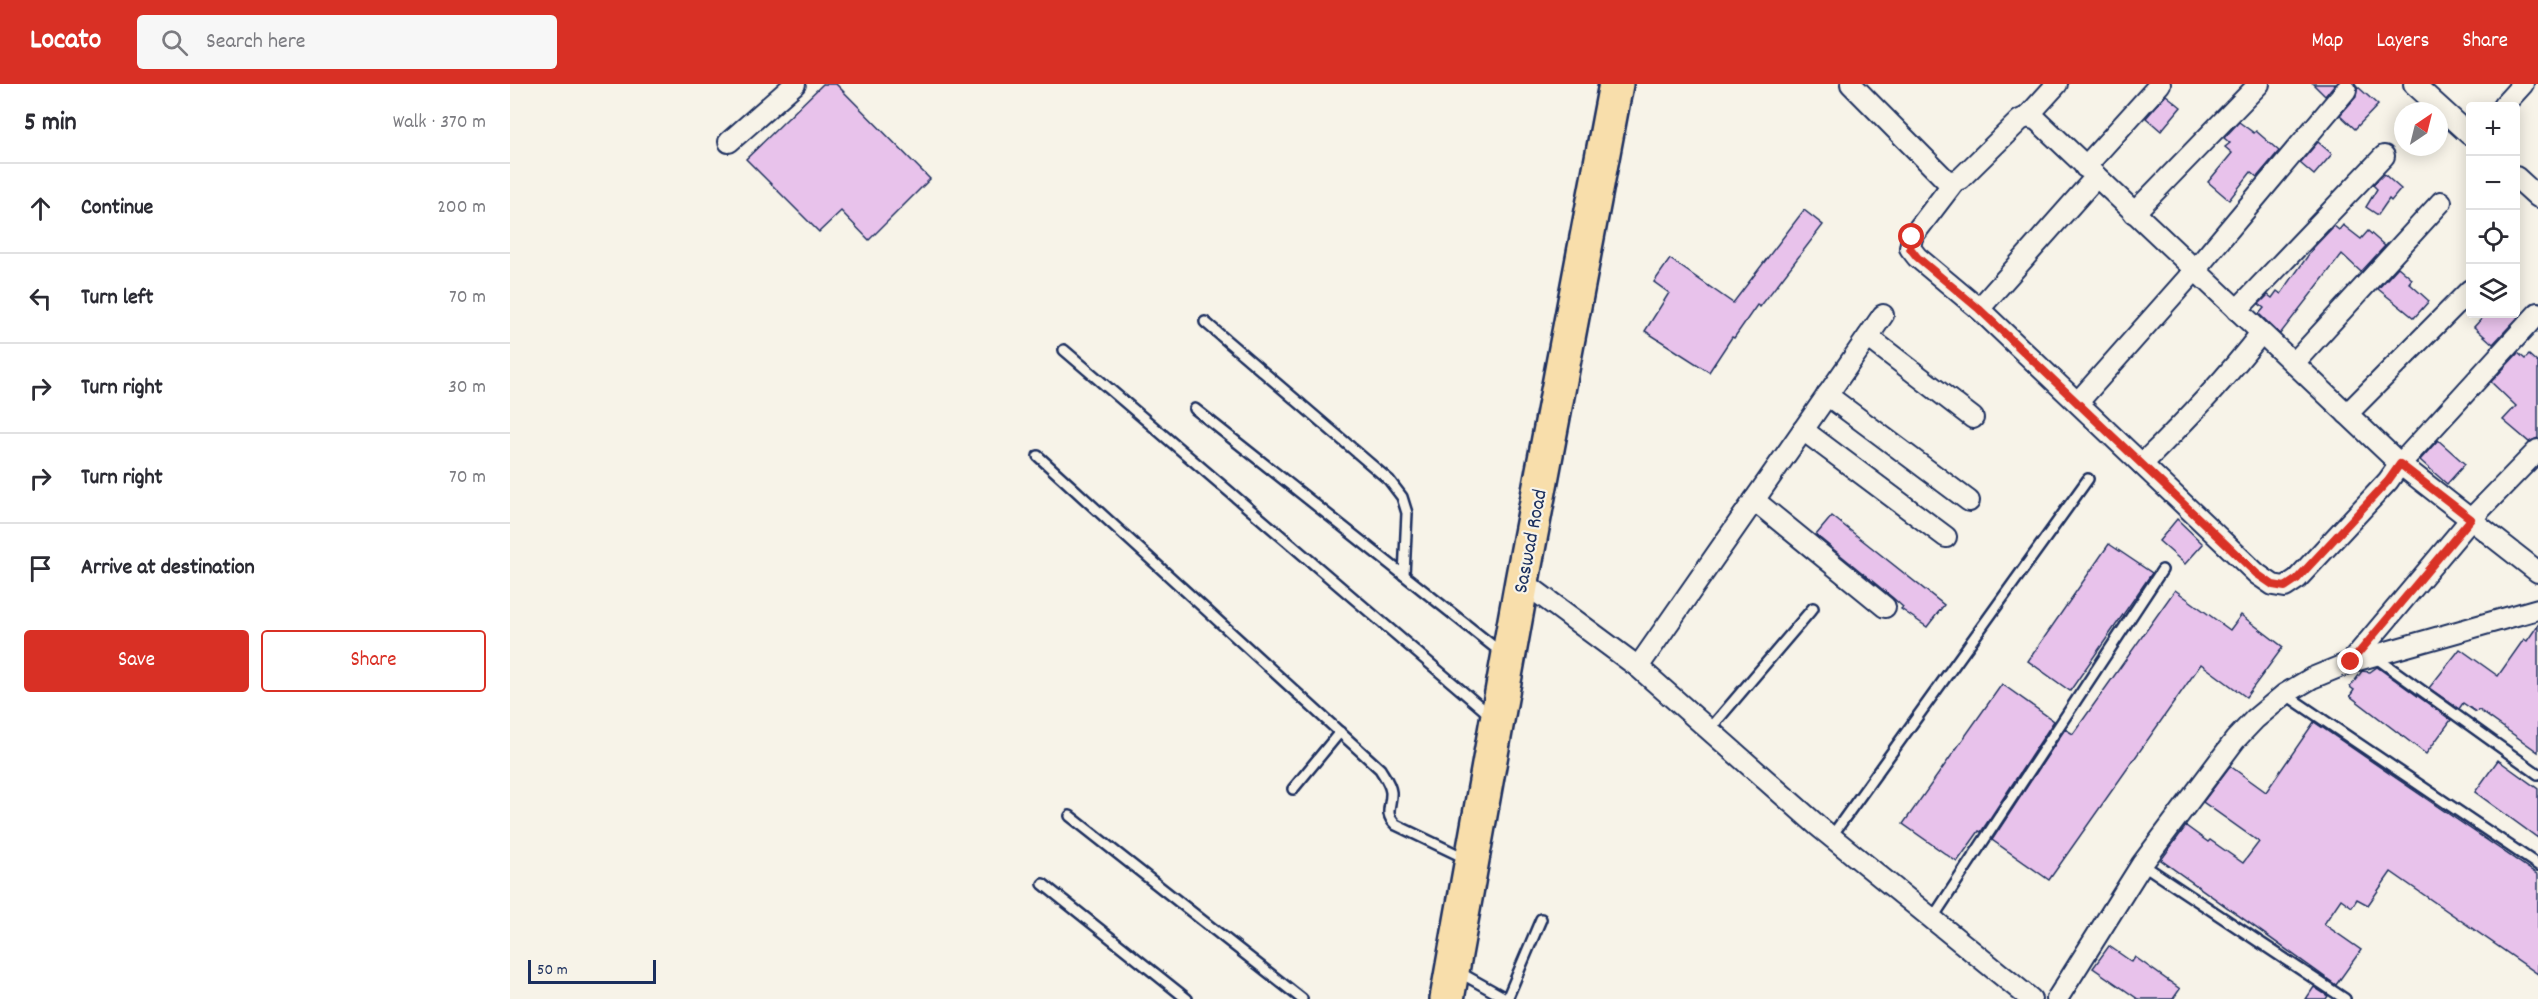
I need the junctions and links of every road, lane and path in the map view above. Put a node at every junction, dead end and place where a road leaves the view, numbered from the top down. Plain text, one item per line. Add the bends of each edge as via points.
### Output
1 (795, 84) edge
2 (1616, 84) edge
3 (1851, 84) edge
4 (2057, 84) edge
5 (2160, 84) edge
6 (2259, 84) edge
7 (2414, 84) edge
8 (2523, 84) edge
9 (2346, 90) dead end
10 (2507, 102) edge
11 (2027, 117) junction
12 (2466, 131) edge
13 (729, 142) dead end
14 (2384, 156) dead end
15 (2091, 172) junction
16 (2520, 181) edge
17 (1954, 182) junction
18 (2538, 197) edge
19 (2441, 202) dead end
20 (2134, 213) junction
21 (2195, 270) junction
22 (2466, 294) edge
23 (1979, 309) junction
24 (2237, 310) junction
25 (2538, 313) edge
26 (1883, 315) dead end
27 (1205, 322) dead end
28 (2261, 333) junction
29 (1868, 337) junction
30 (1064, 350) dead end
31 (2294, 363) junction
32 (1827, 395) junction
33 (2078, 402) junction
34 (1195, 409) dead end
35 (2347, 414) junction
36 (1973, 418) dead end
37 (1803, 429) junction
38 (2538, 450) edge
39 (1038, 456) dead end
40 (2142, 464) junction
41 (2400, 464) junction
42 (2088, 479) dead end
43 (1754, 500) junction
44 (1969, 501) dead end
45 (2471, 519) junction
46 (1946, 537) dead end
47 (2162, 570) dead end
48 (2538, 572) edge
49 (1404, 575) junction
50 (1521, 581) junction
51 (1885, 607) dead end
52 (1813, 608) dead end
53 (2538, 609) edge
54 (2373, 656) junction
55 (1508, 658) junction
56 (2351, 662) junction
57 (1638, 667) junction
58 (2285, 694) junction
59 (1497, 721) junction
60 (1709, 730) junction
61 (1340, 732) junction
62 (2538, 774) edge
63 (1293, 789) dead end
64 (1070, 816) dead end
65 (1831, 837) junction
66 (1472, 861) junction
67 (2142, 864) junction
68 (2538, 865) edge
69 (1043, 884) dead end
70 (1541, 919) dead end
71 (1932, 920) junction
72 (1450, 984) edge
73 (1187, 999) edge
74 (1302, 999) edge
75 (2031, 999) edge
76 (2057, 999) edge
77 (2345, 999) edge

1 - 13 street
2 - 50 highway, Saswad Road
3 - 17 street via 1938,173
4 - 11 street
5 - 15 street
6 - 20 street
7 - 12 street
8 - 10 street
9 - 21 street
11 - 15 street via 2037,120
11 - 17 street
14 - 24 street
15 - 20 street
15 - 23 street
16 - 18 street
17 - 23 street via 1912,237 1910,248
19 - 31 street
20 - 21 street
21 - 24 street
21 - 33 street
22 - 35 street
23 - 33 street
24 - 28 street
25 - 41 street
26 - 29 street
27 - 49 lane via 1389,480 1402,497 1407,513
28 - 31 street
28 - 40 street via 2235,368
29 - 32 street
29 - 36 street
30 - 59 lane
31 - 35 street
32 - 37 street
32 - 44 street
33 - 40 street
34 - 49 lane
35 - 41 street
37 - 43 street
37 - 46 street
38 - 45 street
39 - 61 lane
40 - 41 street via 2257,574 2273,585 2285,587
41 - 45 street
42 - 65 lane
43 - 51 street
43 - 57 street
45 - 48 street
45 - 56 street
47 - 71 lane
49 - 55 lane
50 - 55 highway, Saswad Road
50 - 57 street
52 - 60 lane
53 - 54 street
54 - 56 street
54 - 62 lane
55 - 59 highway, Saswad Road
56 - 58 street
57 - 60 street
58 - 67 street via 2235,740
58 - 68 lane
59 - 66 highway, Saswad Road
60 - 65 street
61 - 63 lane
61 - 66 lane via 1380,769 1388,782 1389,819
64 - 74 lane
65 - 71 street
66 - 72 highway, Saswad Road
67 - 76 street
67 - 77 lane
69 - 73 lane
70 - 72 lane via 1507,999
71 - 75 street

